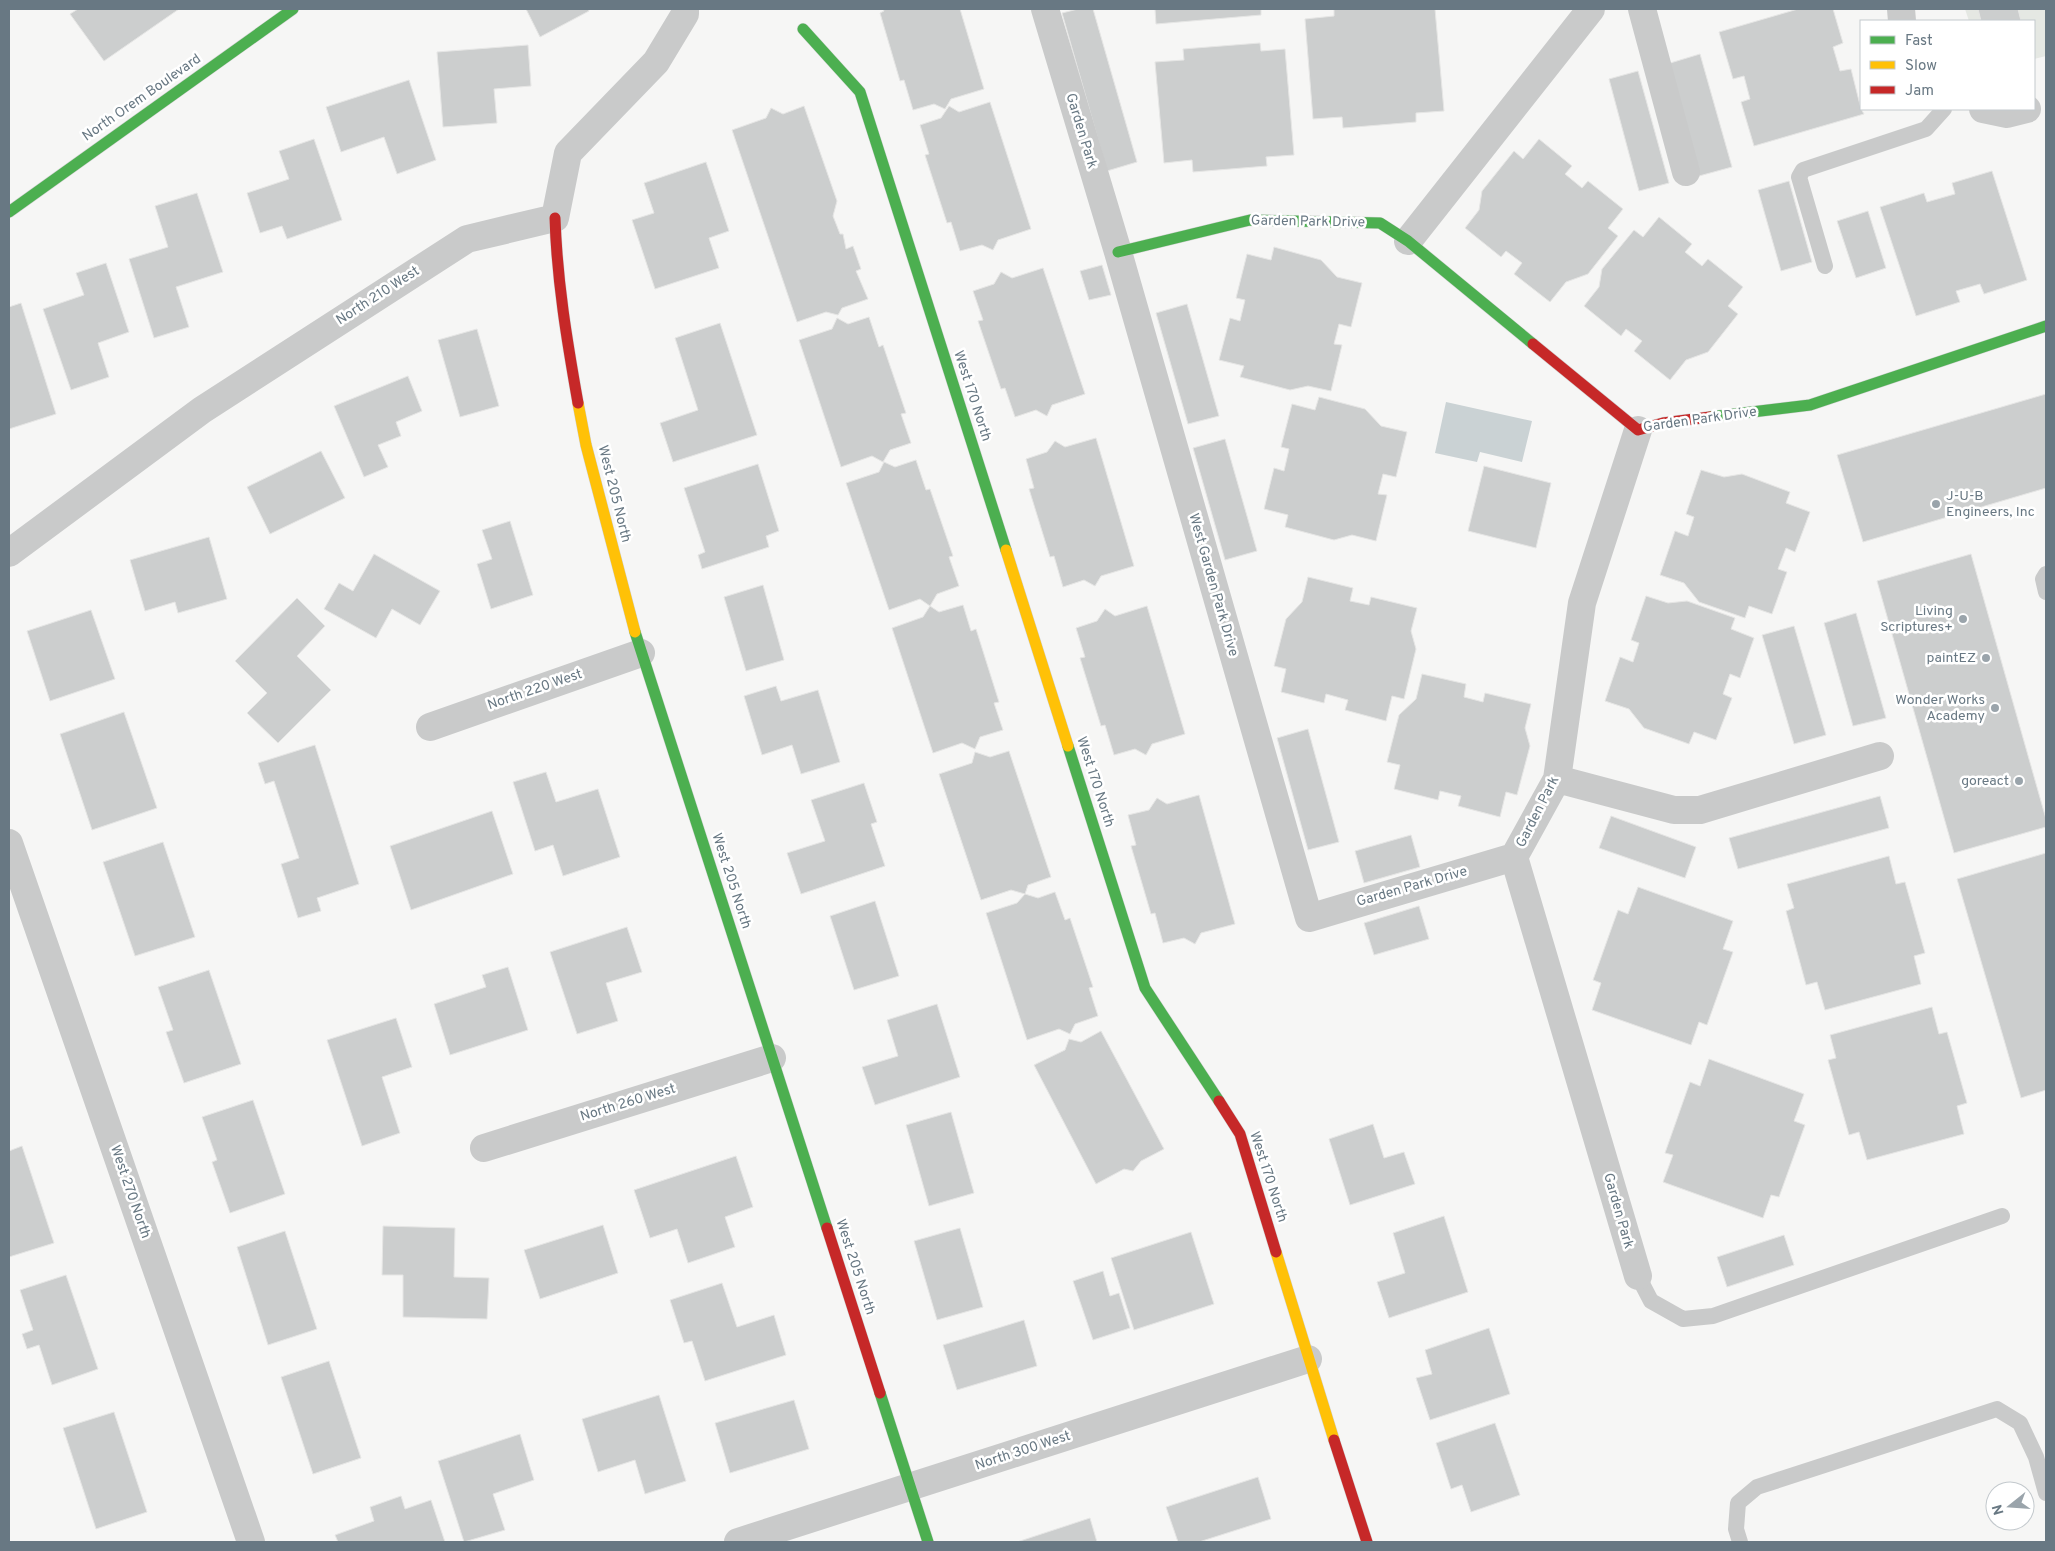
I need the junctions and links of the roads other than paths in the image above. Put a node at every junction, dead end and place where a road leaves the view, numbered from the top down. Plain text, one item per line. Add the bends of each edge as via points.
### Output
1 (293, 9) edge
2 (685, 9) edge
3 (1045, 9) edge
4 (1591, 9) edge
5 (1642, 9) edge
6 (803, 29) dead end
7 (1943, 110) edge
8 (1988, 110) edge
9 (2023, 110) edge
10 (1686, 172) dead end
11 (9, 212) edge
12 (555, 218) junction
13 (1408, 240) junction
14 (1118, 252) junction
15 (1825, 266) dead end
16 (2046, 326) edge
17 (1638, 430) junction
18 (9, 554) edge
19 (2046, 574) edge
20 (2046, 592) edge
21 (641, 653) junction
22 (430, 727) dead end
23 (1880, 756) dead end
24 (1557, 779) junction
25 (9, 842) edge
26 (1514, 857) junction
27 (1309, 918) joint
28 (772, 1058) junction
29 (484, 1148) dead end
30 (2002, 1216) dead end
31 (1638, 1276) joint
32 (1308, 1359) junction
33 (910, 1487) junction
34 (2046, 1493) edge
35 (251, 1542) edge
36 (738, 1542) edge
37 (928, 1542) edge
38 (1367, 1542) edge
39 (1740, 1542) edge

1 - 11 street, North Orem Boulevard
2 - 12 street via 656,62 568,153
3 - 14 street, Garden Park
4 - 13 street
5 - 10 street
6 - 32 street, West 170 North via 860,92 1145,988 1240,1134
7 - 15 lane via 1926,129 1803,170 1798,177
8 - 9 street via 2007,114
12 - 18 street, North 210 West via 468,239 202,410
12 - 21 street, West 205 North via 564,323 586,444
13 - 14 street, Garden Park Drive via 1380,223 1250,220
13 - 17 street, Garden Park Drive
14 - 27 street, West Garden Park Drive
16 - 17 street, Garden Park Drive via 1810,404 1663,423
17 - 24 street, Garden Park via 1582,602
19 - 20 lane via 2043,579
21 - 22 street, North 220 West
21 - 28 street, West 205 North
23 - 24 street via 1700,810 1674,810
24 - 26 street, Garden Park
25 - 35 street, West 270 North
26 - 27 street, Garden Park Drive
26 - 31 street, Garden Park
28 - 29 street, North 260 West
28 - 33 street, West 205 North
30 - 31 lane via 1713,1316 1683,1319 1651,1301
32 - 33 street, North 300 West
32 - 38 street, West 170 North
33 - 36 street, North 300 West
33 - 37 street, West 205 North
34 - 39 lane via 2036,1457 2020,1422 1997,1409 1756,1487 1738,1503 1736,1529

